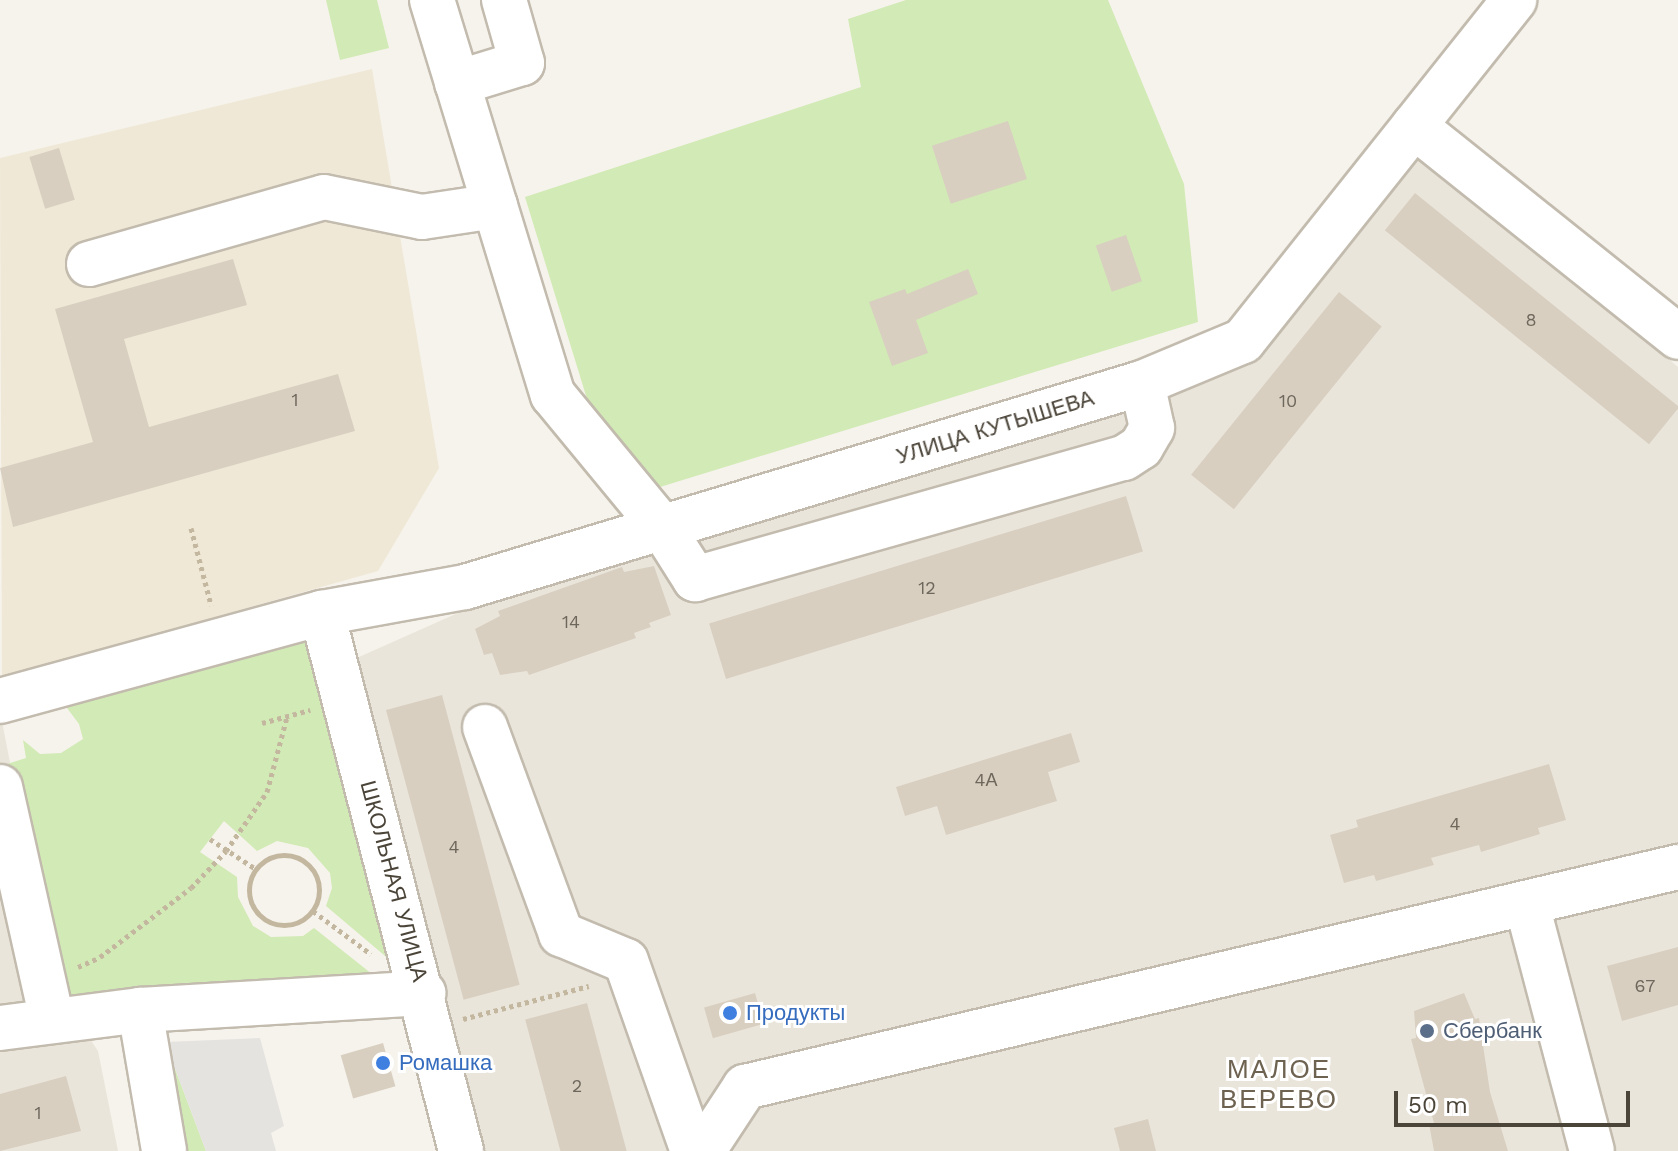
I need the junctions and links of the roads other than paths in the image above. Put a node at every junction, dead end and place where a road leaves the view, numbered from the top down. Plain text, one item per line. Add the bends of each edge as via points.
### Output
1 (432, 0) edge
2 (504, 0) edge
3 (1514, 0) edge
4 (457, 83) junction
5 (1414, 126) junction
6 (495, 206) junction
7 (89, 264) dead end
8 (1678, 337) edge
9 (1142, 383) junction
10 (662, 527) junction
11 (322, 613) junction
12 (0, 701) edge
13 (485, 727) dead end
14 (0, 787) edge
15 (1678, 867) edge
16 (1527, 905) junction
17 (48, 998) junction
18 (428, 1010) junction
19 (0, 1028) edge
20 (142, 1030) junction
21 (164, 1151) edge
22 (461, 1151) edge
23 (693, 1151) edge
24 (703, 1151) edge
25 (1592, 1151) edge

1 - 4 street
2 - 4 street via 522,63
3 - 5 street, УЛИЦА КУТЫШЕВА
4 - 6 street
5 - 8 street
5 - 9 street, УЛИЦА КУТЫШЕВА via 1243,341
6 - 7 street via 422,217 324,197
6 - 10 street via 553,395
9 - 10 street, УЛИЦА КУТЫШЕВА
9 - 10 street via 1152,428 1141,447 1124,458 695,579
10 - 11 street, УЛИЦА КУТЫШЕВА via 465,587
11 - 12 street, УЛИЦА КУТЫШЕВА
11 - 18 street, ШКОЛЬНАЯ УЛИЦА
13 - 23 street via 561,934 626,961
14 - 17 street
15 - 16 street
16 - 24 street via 745,1087
16 - 25 street
17 - 19 street
17 - 20 street
18 - 20 street
18 - 22 street, ШКОЛЬНАЯ УЛИЦА
20 - 21 street

